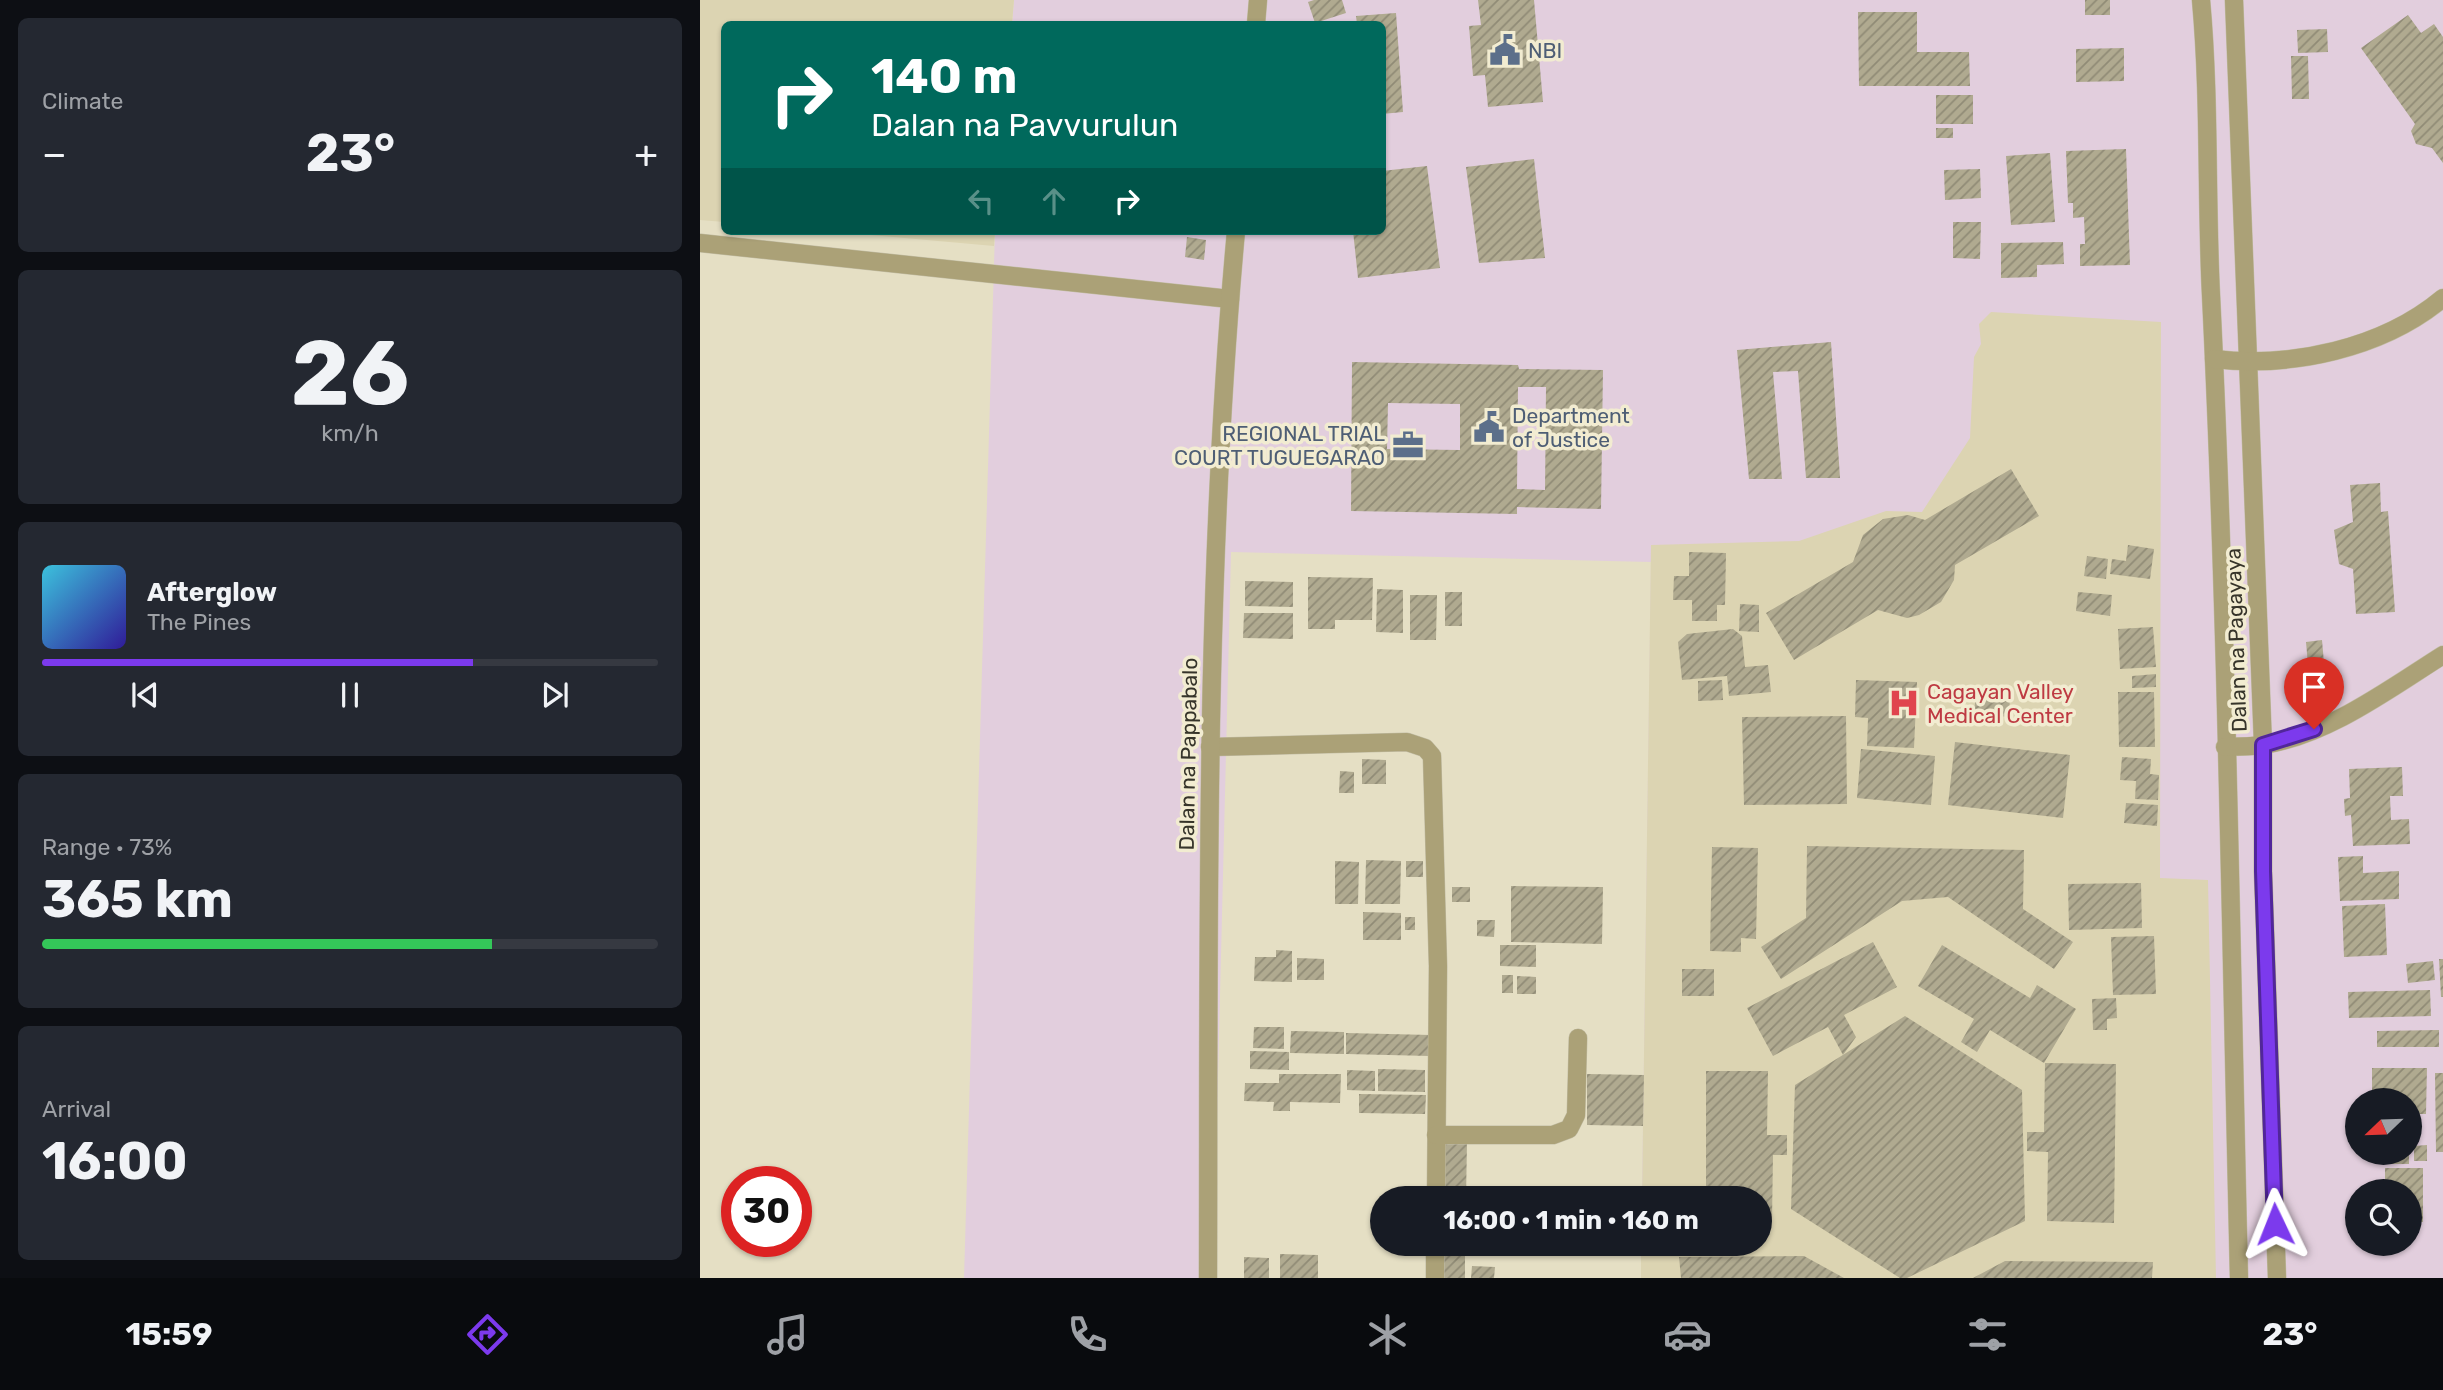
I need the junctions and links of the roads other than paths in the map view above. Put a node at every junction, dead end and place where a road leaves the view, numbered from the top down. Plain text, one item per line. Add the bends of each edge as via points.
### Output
1 (1258, 0) edge
2 (2201, 0) edge
3 (2234, 0) edge
4 (1256, 21) edge
5 (1237, 235) edge
6 (700, 243) edge
7 (2443, 298) edge
8 (1230, 299) junction
9 (2214, 359) junction
10 (2249, 363) junction
11 (2443, 655) edge
12 (2263, 745) junction
13 (1210, 747) junction
14 (2225, 747) junction
15 (1578, 1038) dead end
16 (1436, 1135) junction
17 (1436, 1186) edge
18 (1435, 1256) edge
19 (1208, 1278) edge
20 (1435, 1278) edge
21 (2239, 1278) edge
22 (2277, 1278) edge

1 - 4 street
2 - 9 street, Dalan na Pagayaya via 2207,67 2205,142
3 - 10 street, Dalan na Pagayaya
5 - 8 street, Dalan na Pappabalo
6 - 8 street
7 - 10 street via 2395,329 2348,347
8 - 13 street, Dalan na Pappabalo via 1217,481
9 - 10 street
9 - 14 street, Dalan na Pagayaya
10 - 12 street, Dalan na Pagayaya
11 - 12 street via 2330,722
12 - 14 street
12 - 22 street, Dalan na Pagayaya
13 - 16 street via 1406,742 1432,755 1438,966
13 - 19 street, Dalan na Pappabalo
14 - 21 street, Dalan na Pagayaya
15 - 16 street via 1576,1115 1569,1129 1553,1135
16 - 17 street
18 - 20 street

